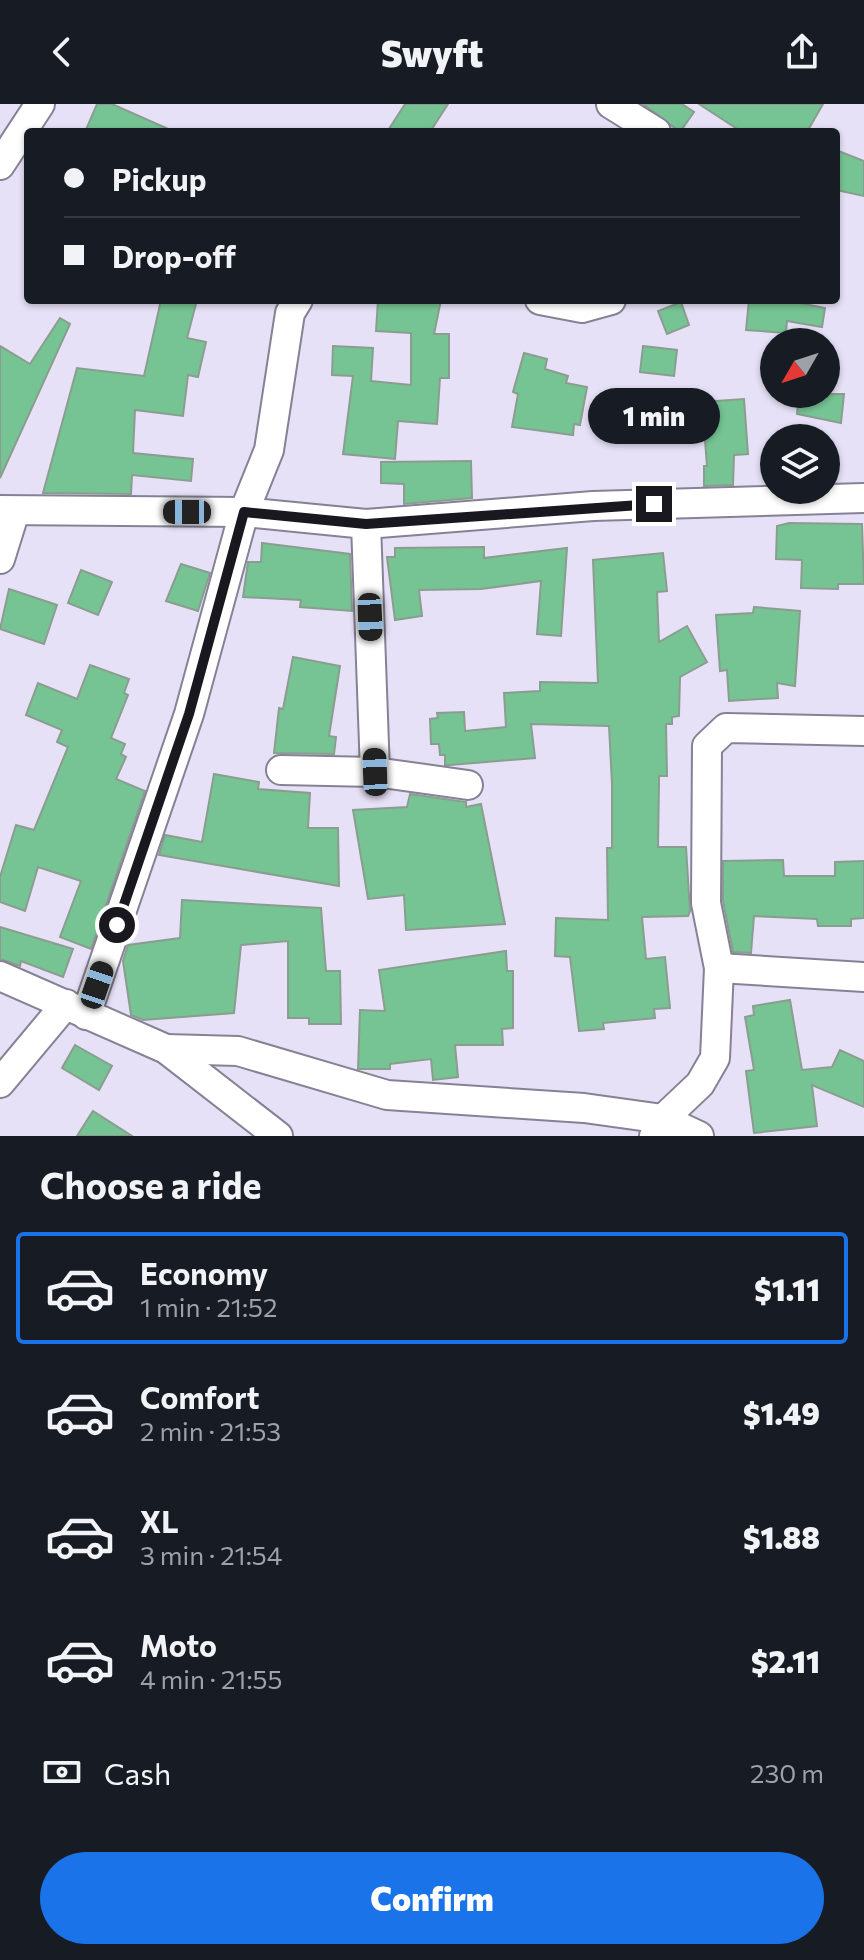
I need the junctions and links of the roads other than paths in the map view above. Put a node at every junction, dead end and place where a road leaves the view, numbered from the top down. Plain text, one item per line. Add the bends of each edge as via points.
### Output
1 (40, 104) edge
2 (611, 104) edge
3 (24, 128) edge
4 (24, 128) edge
5 (650, 128) edge
6 (0, 165) edge
7 (296, 304) edge
8 (561, 304) edge
9 (596, 304) edge
10 (864, 498) edge
11 (7, 510) edge
12 (244, 512) junction
13 (366, 524) junction
14 (0, 559) edge
15 (864, 731) edge
16 (281, 770) dead end
17 (375, 772) junction
18 (468, 785) dead end
19 (719, 968) junction
20 (0, 976) edge
21 (864, 977) edge
22 (76, 1009) junction
23 (166, 1049) junction
24 (0, 1083) edge
25 (658, 1128) edge
26 (278, 1136) edge
27 (699, 1136) edge

1 - 4 street
2 - 5 street
3 - 6 street
7 - 12 street via 269,450
8 - 9 street
10 - 13 street via 593,506
11 - 12 street
11 - 14 street
12 - 13 street
12 - 22 street via 189,714
13 - 17 street
15 - 19 street via 726,728 707,746 706,903
16 - 17 street
17 - 18 street
19 - 21 street
19 - 25 street via 715,1058 700,1084
20 - 22 street
22 - 23 street
22 - 24 street
23 - 25 street via 238,1051 387,1095 584,1108
23 - 26 street
25 - 27 street

